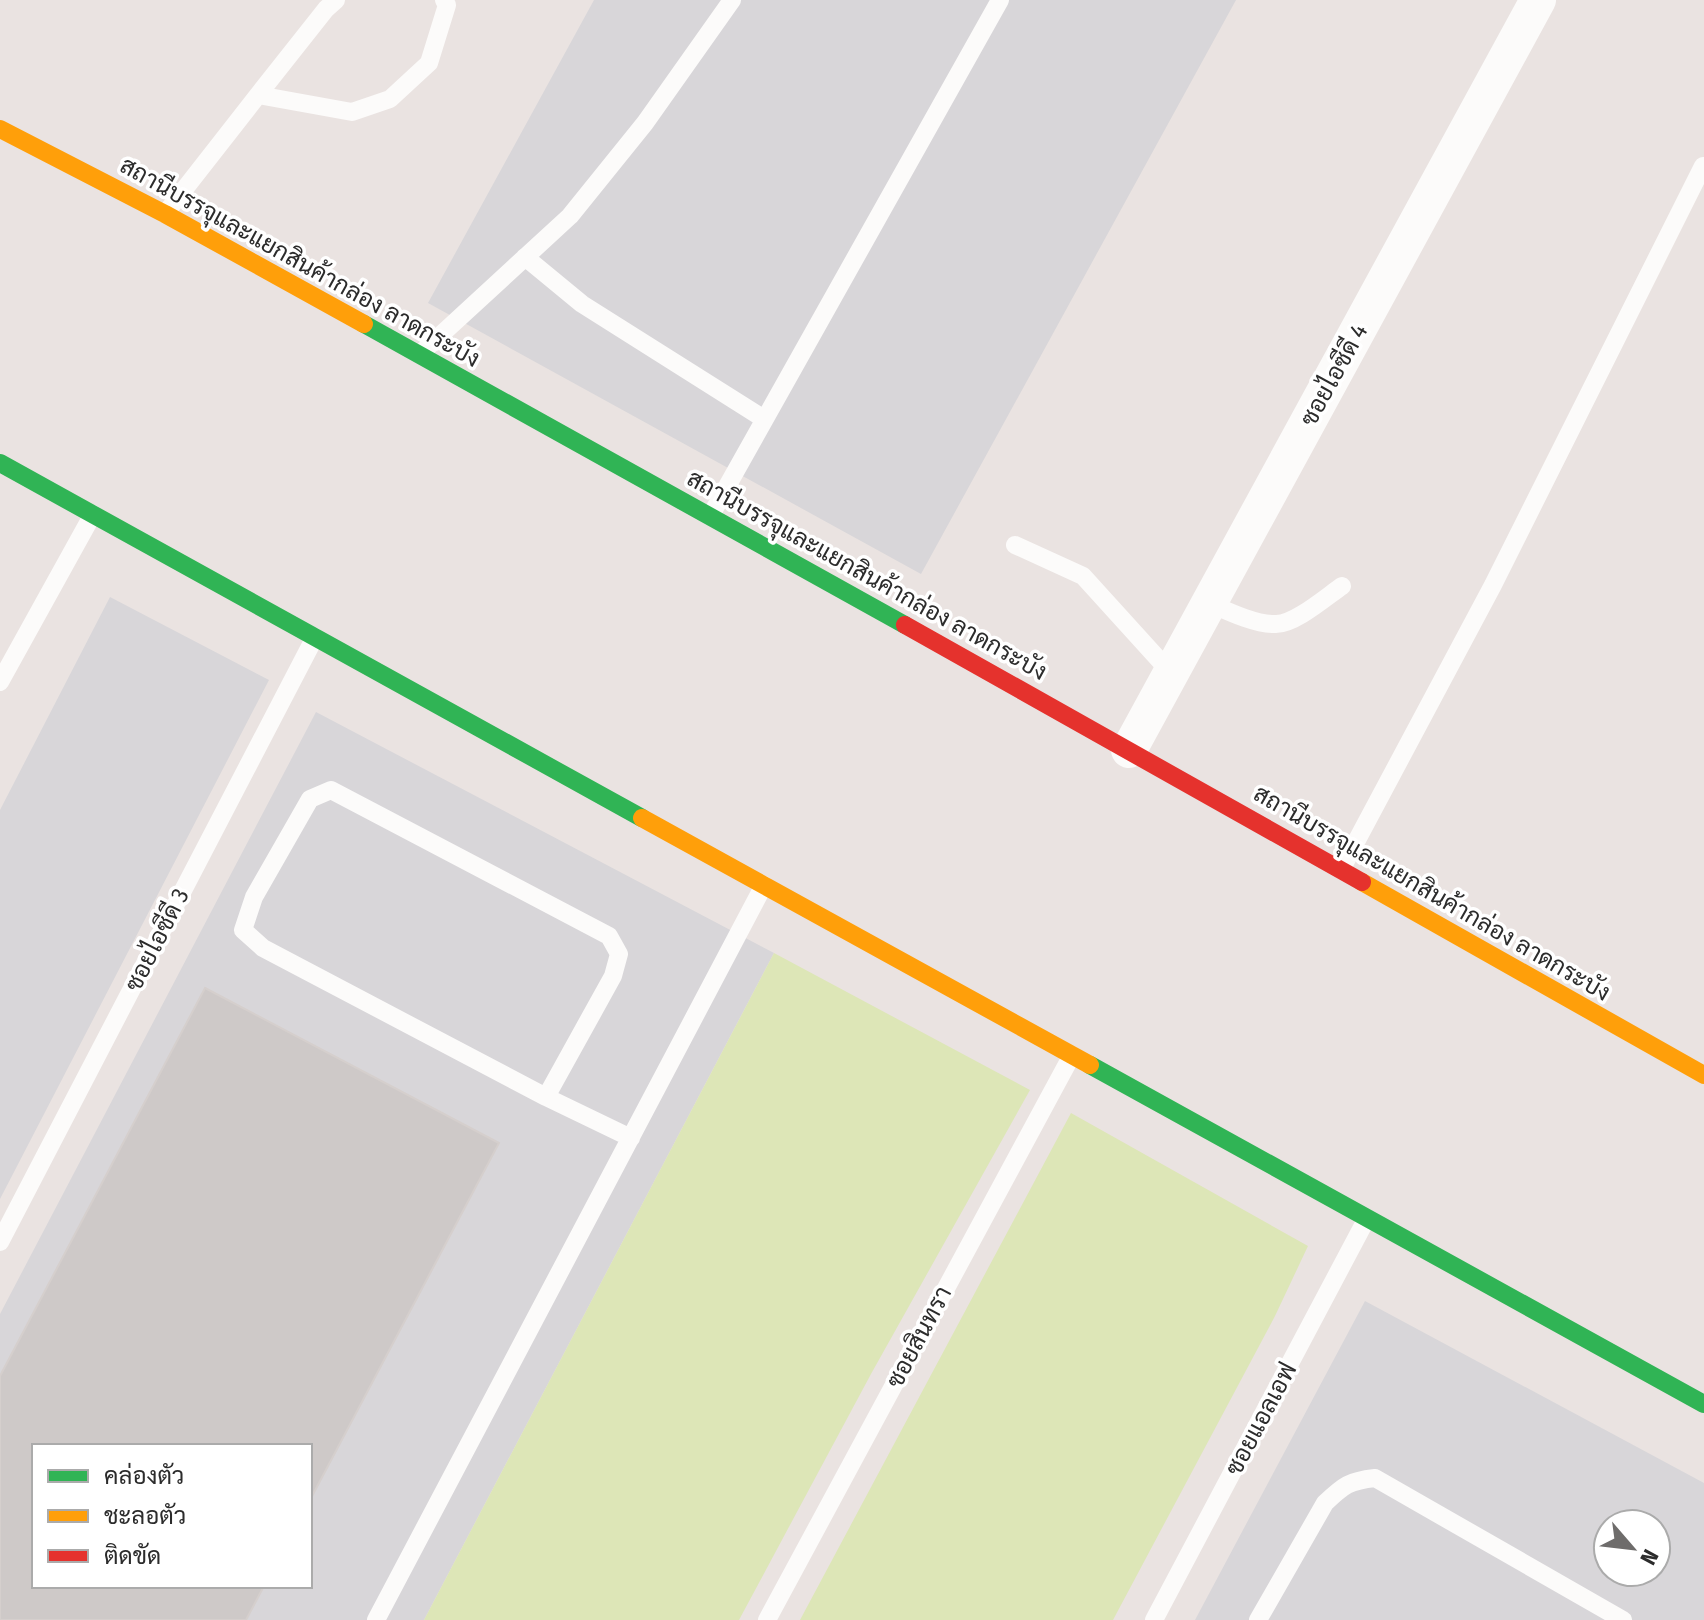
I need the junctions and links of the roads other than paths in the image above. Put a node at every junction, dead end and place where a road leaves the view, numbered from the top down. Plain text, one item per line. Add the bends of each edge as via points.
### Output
1 (336, 0) edge
2 (444, 0) edge
3 (732, 0) edge
4 (1000, 0) edge
5 (1538, 0) edge
6 (258, 95) junction
7 (0, 129) edge
8 (1703, 166) edge
9 (165, 214) junction
10 (525, 257) junction
11 (420, 354) junction
12 (764, 419) junction
13 (0, 463) edge
14 (93, 514) junction
15 (711, 515) junction
16 (1015, 545) dead end
17 (1342, 586) dead end
18 (1209, 603) junction
19 (315, 637) junction
20 (1171, 673) junction
21 (0, 682) edge
22 (1129, 750) junction
23 (1341, 870) junction
24 (764, 885) junction
25 (1072, 1055) junction
26 (1704, 1075) edge
27 (546, 1097) junction
28 (631, 1138) junction
29 (1367, 1218) junction
30 (0, 1242) edge
31 (1704, 1404) edge
32 (376, 1620) edge
33 (767, 1620) edge
34 (1154, 1620) edge
35 (1258, 1620) edge
36 (1623, 1620) edge

1 - 6 lane
2 - 6 lane via 447,5 429,63 390,99 352,112
3 - 10 lane via 645,123 570,216
4 - 12 lane
5 - 18 street, ซอยไอซีดี 4
6 - 9 lane
7 - 9 street, สถานีบรรจุและแยกสินค้ากล่อง ลาดกระบัง
8 - 23 lane via 1493,585
9 - 11 street, สถานีบรรจุและแยกสินค้ากล่อง ลาดกระบัง
10 - 11 lane
10 - 12 lane via 582,304
11 - 15 street, สถานีบรรจุและแยกสินค้ากล่อง ลาดกระบัง
12 - 15 lane
13 - 14 street
14 - 19 street
14 - 21 lane
15 - 22 street, สถานีบรรจุและแยกสินค้ากล่อง ลาดกระบัง
16 - 20 lane via 1083,576
17 - 18 lane via 1277,625
18 - 20 street, ซอยไอซีดี 4
19 - 24 street
19 - 30 lane, ซอยไอซีดี 3
20 - 22 street, ซอยไอซีดี 4
22 - 23 street, สถานีบรรจุและแยกสินค้ากล่อง ลาดกระบัง
23 - 26 street, สถานีบรรจุและแยกสินค้ากล่อง ลาดกระบัง
24 - 25 street
24 - 28 lane
25 - 29 street
25 - 33 lane, ซอยสินทรา
27 - 27 lane via 263,948 243,930 254,897 310,799 331,790 609,936 619,954 613,976
27 - 28 lane
28 - 32 lane
29 - 31 street
29 - 34 lane, ซอยแอลเอฟ
35 - 36 lane via 1325,1503 1353,1480 1375,1478

